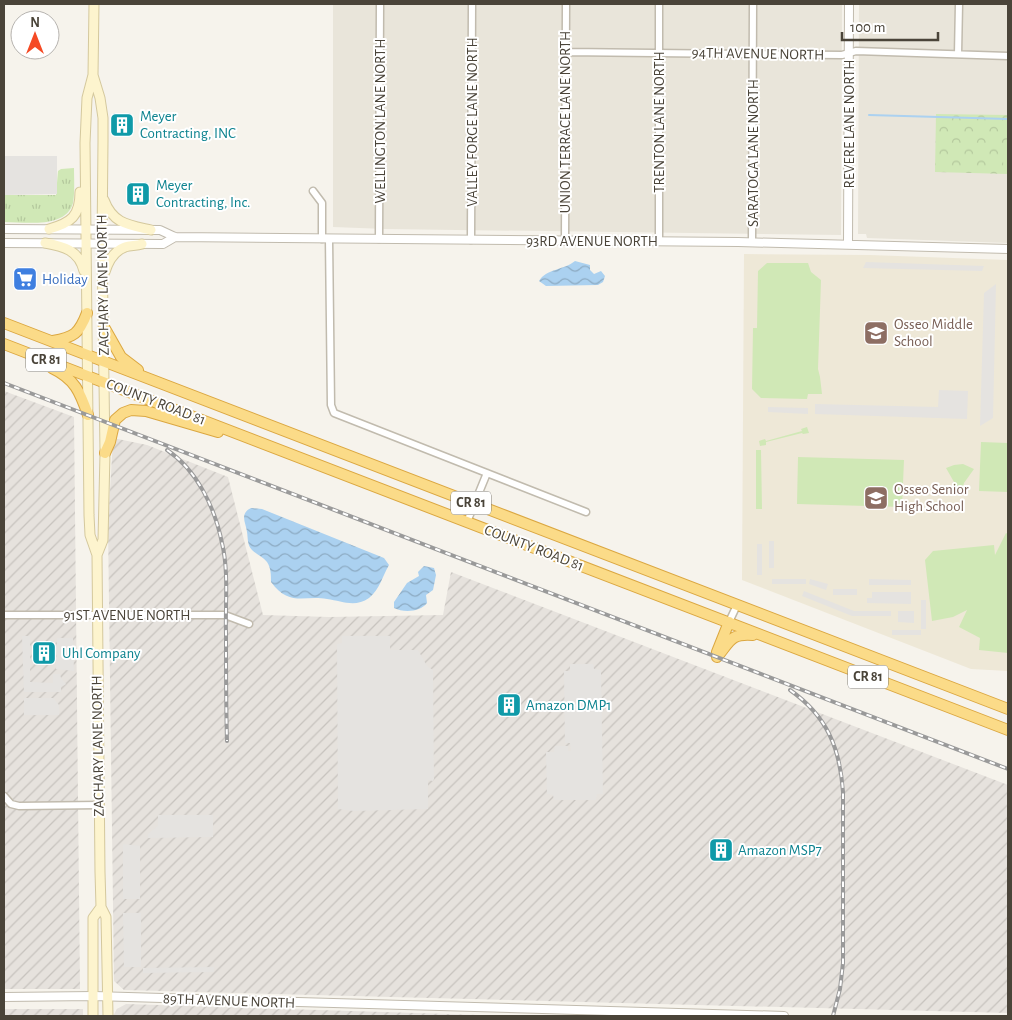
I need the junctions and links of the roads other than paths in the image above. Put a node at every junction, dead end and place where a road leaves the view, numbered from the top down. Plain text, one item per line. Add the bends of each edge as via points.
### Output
1 (94, 4) edge
2 (380, 4) edge
3 (472, 4) edge
4 (566, 4) edge
5 (659, 4) edge
6 (753, 4) edge
7 (849, 4) edge
8 (959, 4) edge
9 (566, 52) junction
10 (659, 53) junction
11 (849, 53) junction
12 (753, 54) junction
13 (958, 54) junction
14 (1008, 56) edge
15 (93, 75) junction
16 (86, 143) junction
17 (313, 191) dead end
18 (102, 196) junction
19 (4, 229) edge
20 (49, 229) junction
21 (86, 230) junction
22 (102, 230) junction
23 (151, 230) junction
24 (175, 238) junction
25 (325, 239) junction
26 (379, 239) junction
27 (471, 240) junction
28 (565, 241) junction
29 (658, 241) junction
30 (752, 242) junction
31 (4, 243) edge
32 (44, 243) junction
33 (86, 243) junction
34 (102, 243) junction
35 (142, 244) junction
36 (848, 244) junction
37 (1008, 249) edge
38 (103, 280) junction
39 (86, 281) junction
40 (87, 313) junction
41 (4, 323) edge
42 (104, 327) junction
43 (52, 342) junction
44 (4, 344) edge
45 (87, 355) junction
46 (104, 362) junction
47 (88, 376) junction
48 (104, 382) junction
49 (205, 400) junction
50 (88, 415) junction
51 (264, 443) junction
52 (105, 453) junction
53 (487, 473) junction
54 (474, 504) junction
55 (586, 512) dead end
56 (467, 522) junction
57 (97, 555) junction
58 (737, 605) junction
59 (4, 615) edge
60 (97, 615) junction
61 (729, 622) junction
62 (248, 624) dead end
63 (762, 636) junction
64 (1008, 709) edge
65 (1008, 730) edge
66 (4, 796) edge
67 (99, 805) junction
68 (101, 907) junction
69 (94, 996) junction
70 (4, 997) edge
71 (108, 997) junction
72 (596, 1015) edge
73 (93, 1016) edge
74 (108, 1016) edge
75 (784, 1016) edge

1 - 15 main road, ZACHARY LANE NORTH
2 - 26 street, WELLINGTON LANE NORTH
3 - 27 street, VALLEY FORGE LANE NORTH
4 - 9 street, UNION TERRACE LANE NORTH
5 - 10 street, TRENTON LANE NORTH
6 - 12 street, SARATOGA LANE NORTH
7 - 11 street, REVERE LANE NORTH
8 - 13 street
9 - 10 street, 94TH AVENUE NORTH
9 - 28 street, UNION TERRACE LANE NORTH
10 - 12 street, 94TH AVENUE NORTH
10 - 29 street, TRENTON LANE NORTH
11 - 12 street, 94TH AVENUE NORTH
11 - 13 street, 94TH AVENUE NORTH
11 - 36 street, REVERE LANE NORTH
12 - 30 street, SARATOGA LANE NORTH
13 - 14 street, 94TH AVENUE NORTH
15 - 16 main road, ZACHARY LANE NORTH via 87,98
15 - 18 main road, ZACHARY LANE NORTH via 103,118
16 - 20 main road via 80,156 78,210 62,226
16 - 21 main road, ZACHARY LANE NORTH
17 - 25 street via 322,203
18 - 22 main road, ZACHARY LANE NORTH
18 - 23 main road via 116,219
19 - 20 street, 93RD AVENUE NORTH
20 - 21 street, 93RD AVENUE NORTH
21 - 22 street, 93RD AVENUE NORTH
21 - 33 main road, ZACHARY LANE NORTH
22 - 23 street, 93RD AVENUE NORTH
22 - 34 main road, ZACHARY LANE NORTH
23 - 24 street, 93RD AVENUE NORTH via 160,230
24 - 25 street, 93RD AVENUE NORTH
24 - 35 street, 93RD AVENUE NORTH via 163,244
25 - 26 street, 93RD AVENUE NORTH
25 - 53 street via 331,405 334,413
26 - 27 street, 93RD AVENUE NORTH
27 - 28 street, 93RD AVENUE NORTH
28 - 29 street, 93RD AVENUE NORTH
29 - 30 street, 93RD AVENUE NORTH
30 - 36 street, 93RD AVENUE NORTH
31 - 32 street, 93RD AVENUE NORTH
32 - 33 street, 93RD AVENUE NORTH
32 - 39 main road via 67,248 75,254 83,266
33 - 34 street, 93RD AVENUE NORTH
33 - 39 main road, ZACHARY LANE NORTH
34 - 35 street, 93RD AVENUE NORTH
34 - 38 main road, ZACHARY LANE NORTH
35 - 38 main road via 125,247 114,254
36 - 37 street, 93RD AVENUE NORTH
38 - 42 main road, ZACHARY LANE NORTH
39 - 40 main road, ZACHARY LANE NORTH
40 - 43 highway via 74,336
40 - 45 main road, ZACHARY LANE NORTH
41 - 43 highway, COUNTY ROAD 81 / CR 81
42 - 46 main road, ZACHARY LANE NORTH
42 - 49 highway via 126,362
43 - 45 highway, COUNTY ROAD 81 / CR 81
44 - 47 highway, COUNTY ROAD 81 / CR 81
44 - 50 highway via 67,377 79,391
45 - 46 highway, COUNTY ROAD 81 / CR 81
45 - 47 main road, ZACHARY LANE NORTH
46 - 48 main road, ZACHARY LANE NORTH
46 - 49 highway, COUNTY ROAD 81 / CR 81
47 - 48 highway, COUNTY ROAD 81 / CR 81
47 - 50 main road, ZACHARY LANE NORTH
48 - 51 highway, COUNTY ROAD 81 / CR 81
48 - 52 main road, ZACHARY LANE NORTH
49 - 54 highway, COUNTY ROAD 81 / CR 81
50 - 57 main road, ZACHARY LANE NORTH via 90,535
51 - 52 highway via 138,410 123,413 115,420
51 - 56 highway, COUNTY ROAD 81 / CR 81
52 - 57 main road, ZACHARY LANE NORTH via 103,540
53 - 54 street
53 - 55 street
54 - 56 street
54 - 58 highway, COUNTY ROAD 81 / CR 81
56 - 61 highway, COUNTY ROAD 81 / CR 81
57 - 60 main road, ZACHARY LANE NORTH
58 - 61 street
58 - 64 highway, COUNTY ROAD 81 / CR 81
59 - 60 street, 91ST AVENUE NORTH
60 - 62 street, 91ST AVENUE NORTH via 226,615
60 - 67 main road, ZACHARY LANE NORTH
61 - 63 highway, COUNTY ROAD 81 / CR 81
61 - 63 highway via 717,657 732,638 747,634
63 - 65 highway, COUNTY ROAD 81 / CR 81
66 - 67 street via 11,804 19,806
67 - 68 main road, ZACHARY LANE NORTH
68 - 69 main road, ZACHARY LANE NORTH via 93,918
68 - 71 main road, ZACHARY LANE NORTH via 106,917
69 - 70 street, 89TH AVENUE NORTH
69 - 71 street, 89TH AVENUE NORTH
69 - 73 main road, ZACHARY LANE NORTH
71 - 72 street, 89TH AVENUE NORTH
71 - 74 main road, ZACHARY LANE NORTH
72 - 75 street, 89TH AVENUE NORTH

